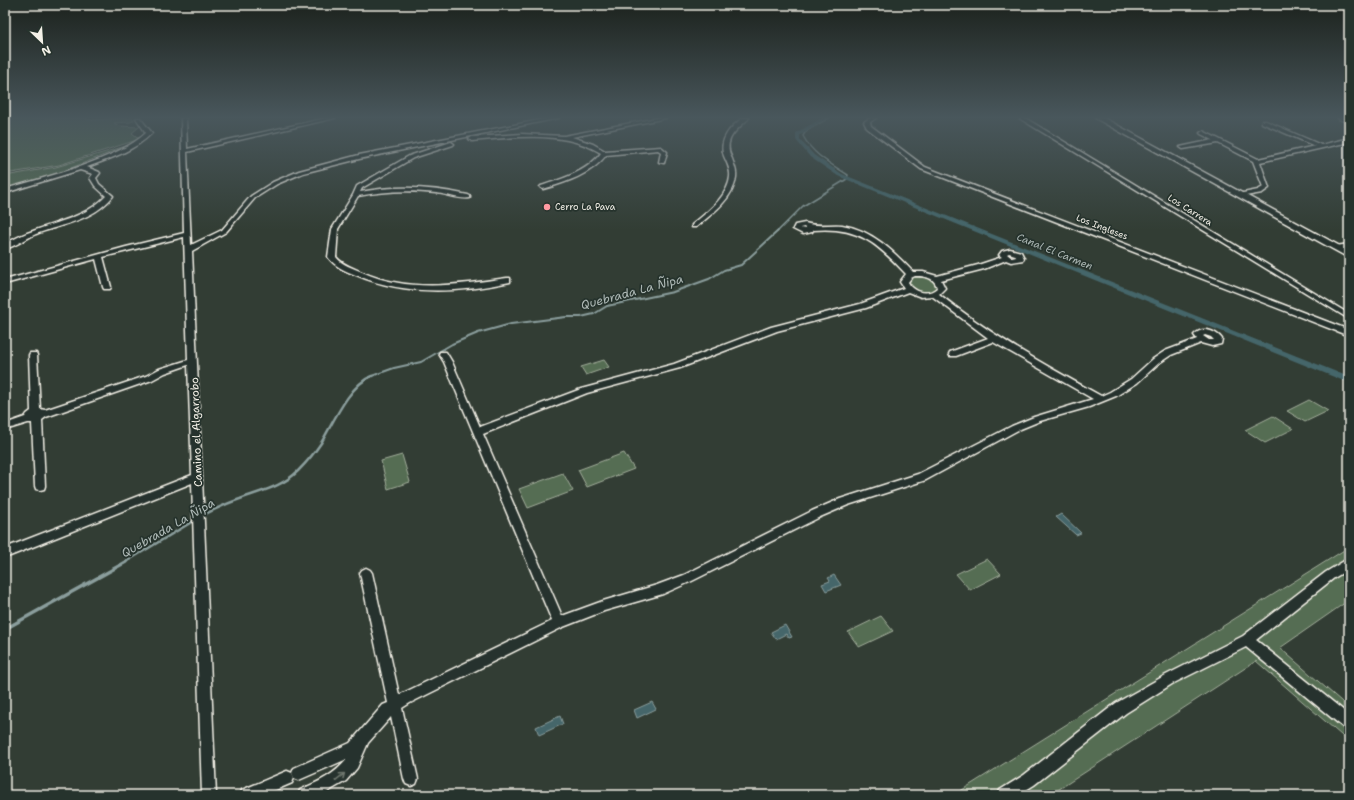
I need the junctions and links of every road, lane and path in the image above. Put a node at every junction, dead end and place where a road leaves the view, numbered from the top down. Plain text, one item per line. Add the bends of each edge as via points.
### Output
1 (110, 155) edge
2 (185, 155) edge
3 (369, 155) edge
4 (414, 155) edge
5 (603, 155) edge
6 (663, 155) edge
7 (728, 155) edge
8 (906, 155) edge
9 (1083, 155) edge
10 (1167, 155) edge
11 (1250, 155) edge
12 (1281, 155) edge
13 (1257, 161) junction
14 (662, 162) dead end
15 (79, 168) junction
16 (543, 187) dead end
17 (5, 191) edge
18 (356, 194) junction
19 (1240, 195) junction
20 (468, 197) dead end
21 (694, 226) dead end
22 (810, 228) dead end
23 (188, 234) junction
24 (1349, 246) edge
25 (5, 247) edge
26 (188, 248) junction
27 (1336, 248) junction
28 (1349, 255) edge
29 (99, 256) junction
30 (1006, 258) dead end
31 (911, 275) junction
32 (935, 279) junction
33 (507, 280) dead end
34 (5, 282) edge
35 (107, 287) dead end
36 (908, 288) junction
37 (934, 294) junction
38 (1349, 317) edge
39 (1349, 333) edge
40 (995, 338) junction
41 (1202, 340) dead end
42 (443, 354) dead end
43 (952, 354) dead end
44 (33, 355) dead end
45 (193, 364) junction
46 (1100, 399) junction
47 (36, 416) junction
48 (5, 427) edge
49 (478, 432) junction
50 (197, 478) junction
51 (40, 486) dead end
52 (5, 553) edge
53 (1349, 563) edge
54 (366, 573) dead end
55 (559, 623) junction
56 (1247, 640) junction
57 (394, 706) junction
58 (1349, 722) edge
59 (363, 741) junction
60 (411, 779) dead end
61 (1011, 794) edge
62 (209, 795) edge
63 (247, 795) edge
64 (305, 795) edge

1 - 15 street
2 - 23 street, Camino el Algarrobo
3 - 26 street via 318,166 289,177 253,197 243,206 229,227 214,238
4 - 18 street via 360,186
5 - 16 street via 572,177
6 - 14 street
7 - 21 street via 733,170 730,186 714,208
8 - 39 street, Los Ingleses via 923,168
9 - 38 street, Los Carrera
10 - 19 street
11 - 13 street
12 - 13 street
13 - 19 street via 1266,188 1260,192
15 - 17 street
15 - 25 street via 97,173 93,178 110,196 106,202 91,212
18 - 20 street via 381,190 439,191
18 - 33 street via 337,225 332,252 334,260 346,268 376,282 413,289 456,288
19 - 27 street
22 - 31 street via 840,228 867,236 882,245
23 - 26 street, Camino el Algarrobo
23 - 29 street
24 - 27 street
26 - 45 street, Camino el Algarrobo
27 - 28 street
29 - 34 street
29 - 35 street
30 - 32 street
31 - 32 street via 923,274
31 - 36 street via 904,282
32 - 37 street via 941,286
36 - 37 street via 922,294
36 - 49 street via 863,306 774,329 677,366 584,391
37 - 40 street
40 - 43 street
40 - 46 street via 1032,362
41 - 46 street via 1168,353 1128,385
42 - 49 street
44 - 47 street
45 - 47 street via 160,378 149,378
45 - 50 street, Camino el Algarrobo
46 - 55 street via 1020,426 922,477 844,502 816,514 688,578
47 - 48 street
47 - 51 street
49 - 55 street
50 - 52 street
50 - 62 street, Camino el Algarrobo
53 - 56 street
54 - 57 street
55 - 57 street
56 - 58 street
56 - 61 street via 1168,680 1121,708
57 - 59 street via 380,718
57 - 60 street
59 - 63 street via 344,753
64 -> 59 street via 339,779 349,770

